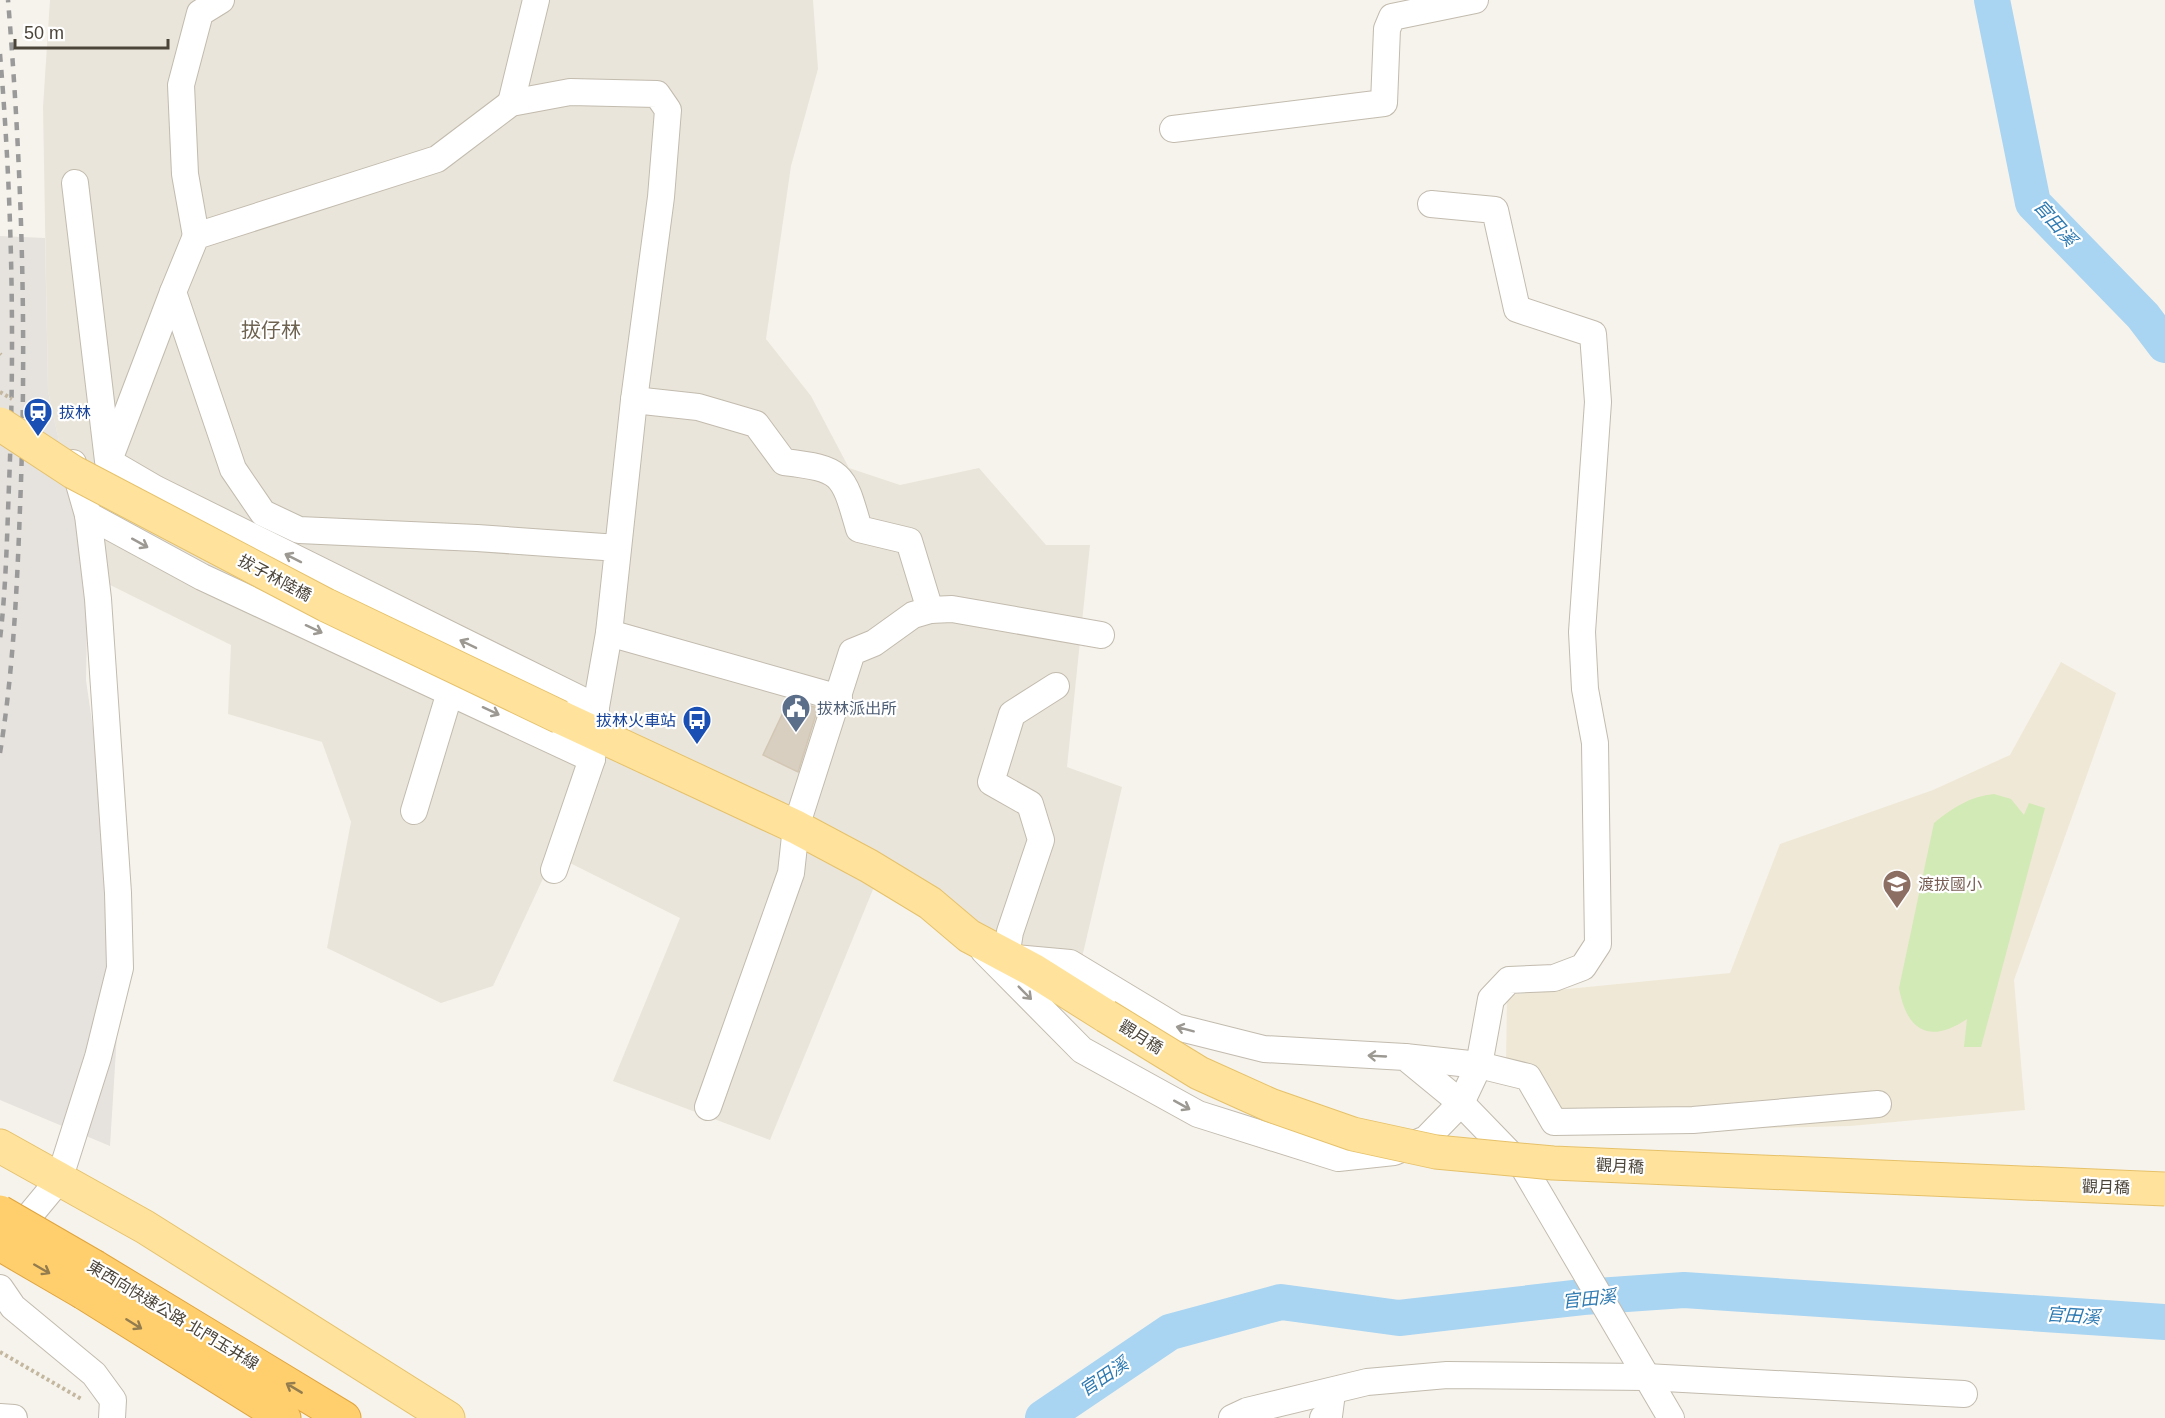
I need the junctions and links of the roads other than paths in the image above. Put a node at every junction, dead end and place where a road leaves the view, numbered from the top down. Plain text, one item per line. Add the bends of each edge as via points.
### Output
1 (221, 0) edge
2 (536, 0) edge
3 (1475, 0) edge
4 (511, 103) junction
5 (1173, 129) dead end
6 (75, 183) dead end
7 (1431, 204) dead end
8 (196, 236) junction
9 (173, 292) junction
10 (634, 400) junction
11 (0, 424) edge
12 (38, 438) dead end
13 (108, 461) junction
14 (88, 514) junction
15 (618, 548) junction
16 (930, 610) junction
17 (609, 633) junction
18 (1101, 635) dead end
19 (1056, 686) dead end
20 (450, 692) junction
21 (839, 698) junction
22 (594, 733) junction
23 (414, 811) dead end
24 (796, 827) junction
25 (554, 870) dead end
26 (969, 936) junction
27 (1006, 957) junction
28 (1405, 1057) junction
29 (1479, 1065) junction
30 (1461, 1103) junction
31 (1878, 1104) dead end
32 (708, 1107) dead end
33 (0, 1146) edge
34 (59, 1180) junction
35 (2165, 1189) edge
36 (0, 1212) edge
37 (0, 1244) edge
38 (0, 1250) edge
39 (0, 1288) edge
40 (1646, 1377) junction
41 (1332, 1393) junction
42 (1964, 1394) dead end
43 (0, 1417) edge
44 (112, 1417) edge
45 (14, 1418) edge
46 (284, 1418) edge
47 (344, 1418) edge
48 (448, 1418) edge
49 (1232, 1418) edge
50 (1323, 1418) edge
51 (1671, 1418) edge

1 - 8 street via 200,13 180,85 185,174
2 - 4 street
3 - 5 street via 1392,17 1387,29 1384,102
4 - 8 street via 437,159
4 - 10 street via 570,92 657,94 668,110
6 - 13 street
7 - 29 street via 1495,210 1517,309 1593,334 1598,402 1582,632 1585,689 1595,743 1598,944 1583,967 1554,978 1509,980 1491,999
8 - 9 street
9 - 13 street
9 - 15 street via 233,470 263,513 299,531
10 - 15 street
10 - 16 street via 698,407 756,424 784,462 825,467 847,487 859,529 909,541
11 - 22 main road, 拔子林陸橋, bridge via 83,478 326,605
12 - 14 street via 71,457
13 - 14 street
22 -> 13 street
14 -> 20 street via 202,577
14 - 34 street via 98,599 120,968 98,1057
15 - 17 street
16 - 18 street via 952,609
16 - 21 street via 913,615 874,643 852,652
17 - 21 street
17 - 22 street
19 - 27 street via 1012,714 991,782 1029,804 1041,840 1010,932
20 -> 22 street
20 - 23 street
21 - 24 street
22 - 24 main road, 拔子林陸橋
22 - 25 street
24 - 26 main road, 觀月穚 via 930,903
24 - 32 street via 791,873
26 - 27 main road, 觀月穚
26 -> 30 street via 1082,1050 1198,1114 1338,1158 1394,1152 1425,1139
28 -> 27 street via 1264,1049 1176,1027 1070,963
27 - 35 main road, 觀月穚, bridge via 1199,1073 1270,1105 1353,1134 1436,1152 1553,1163
28 - 29 street
28 - 30 street
29 - 30 street
29 - 31 street via 1528,1077 1554,1122 1693,1120
30 - 40 street via 1524,1168
33 - 34 main road
34 - 38 street
34 - 48 main road via 145,1227
47 -> 36 highway, 東西向快速公路 北門玉井線, bridge
37 -> 46 highway, 東西向快速公路 北門玉井線, bridge
39 - 44 street via 13,1307 94,1374 113,1400
40 - 41 street via 1448,1375 1367,1382
40 - 42 street
40 - 51 street
41 - 49 street via 1247,1411
41 - 50 street via 1329,1416
43 - 45 street

